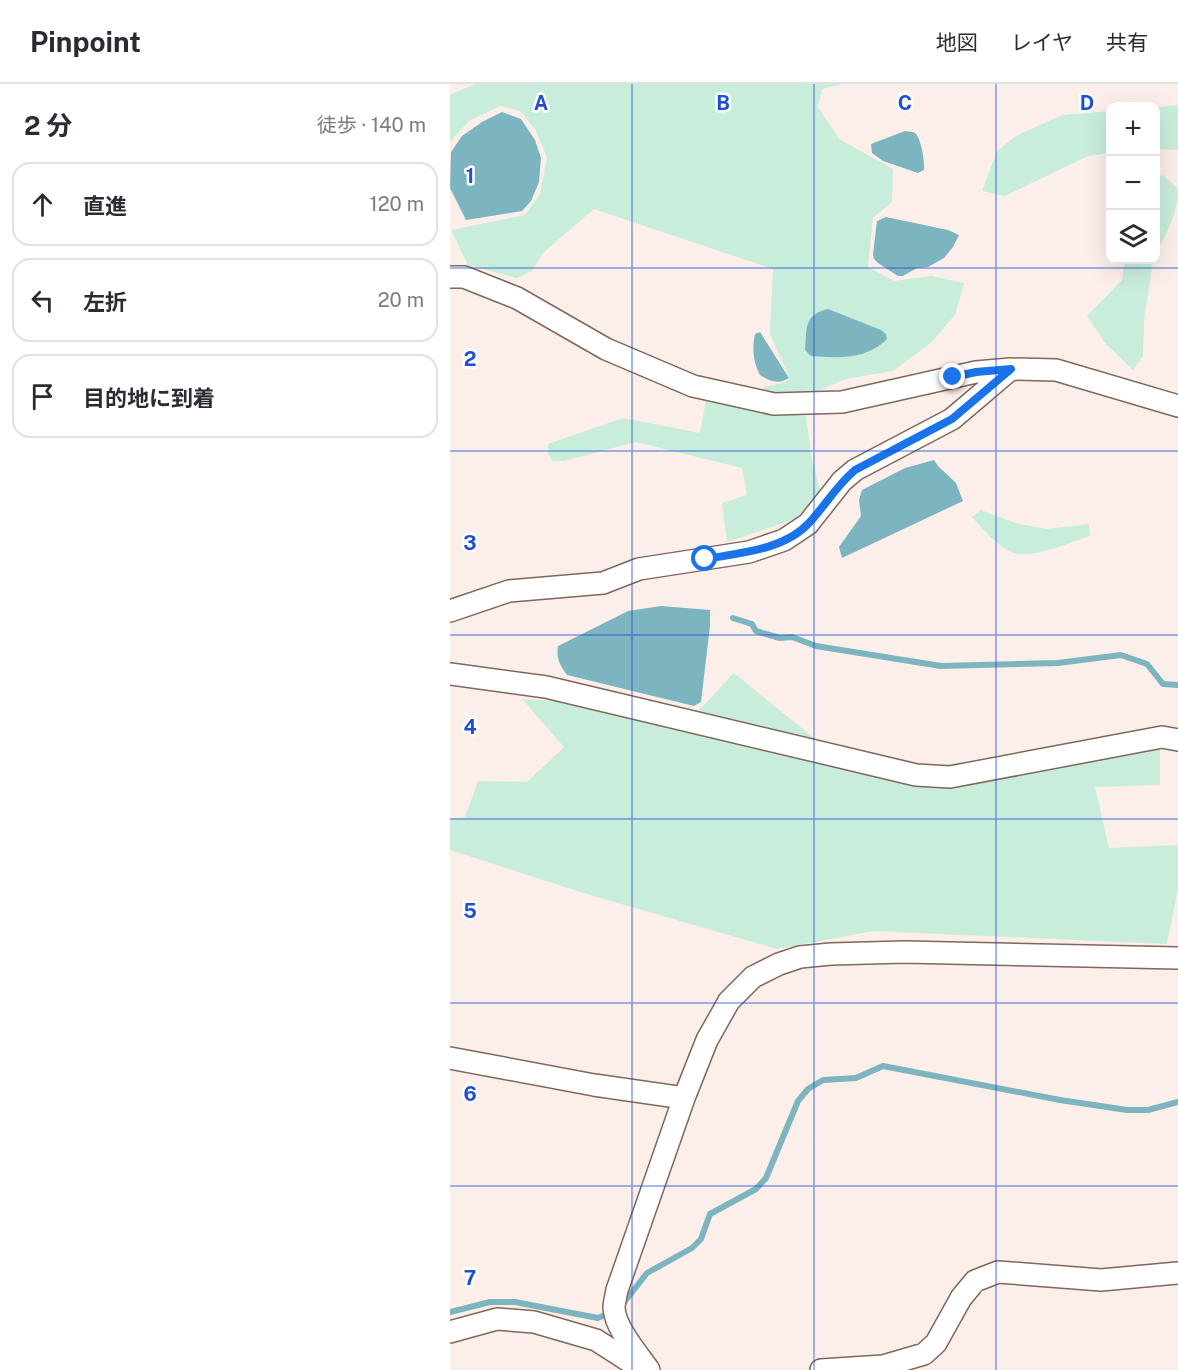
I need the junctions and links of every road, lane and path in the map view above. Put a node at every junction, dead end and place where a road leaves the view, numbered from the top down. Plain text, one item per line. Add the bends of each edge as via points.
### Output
1 (450, 277) edge
2 (1011, 369) junction
3 (1178, 406) edge
4 (450, 611) edge
5 (450, 674) edge
6 (1178, 740) edge
7 (1178, 958) edge
8 (450, 1058) edge
9 (684, 1098) junction
10 (1178, 1273) edge
11 (450, 1332) edge
12 (644, 1370) edge
13 (649, 1370) edge
14 (821, 1370) edge

1 - 2 street via 464,277 517,298 606,349 693,386 774,404 842,402 976,372
2 - 3 street via 1056,370
2 - 4 street via 952,419 855,470 808,524 784,540 749,552 639,569 603,583 509,591
5 - 6 street via 546,687 916,775 950,777 1162,737
7 - 9 street via 904,952 800,957 753,977 729,1001 707,1040
8 - 9 street
9 - 13 street via 617,1290 615,1311 627,1338
10 - 14 street via 1101,1280 998,1272 975,1281 936,1343 924,1354 883,1366
11 - 12 street via 497,1319 534,1322 596,1340

